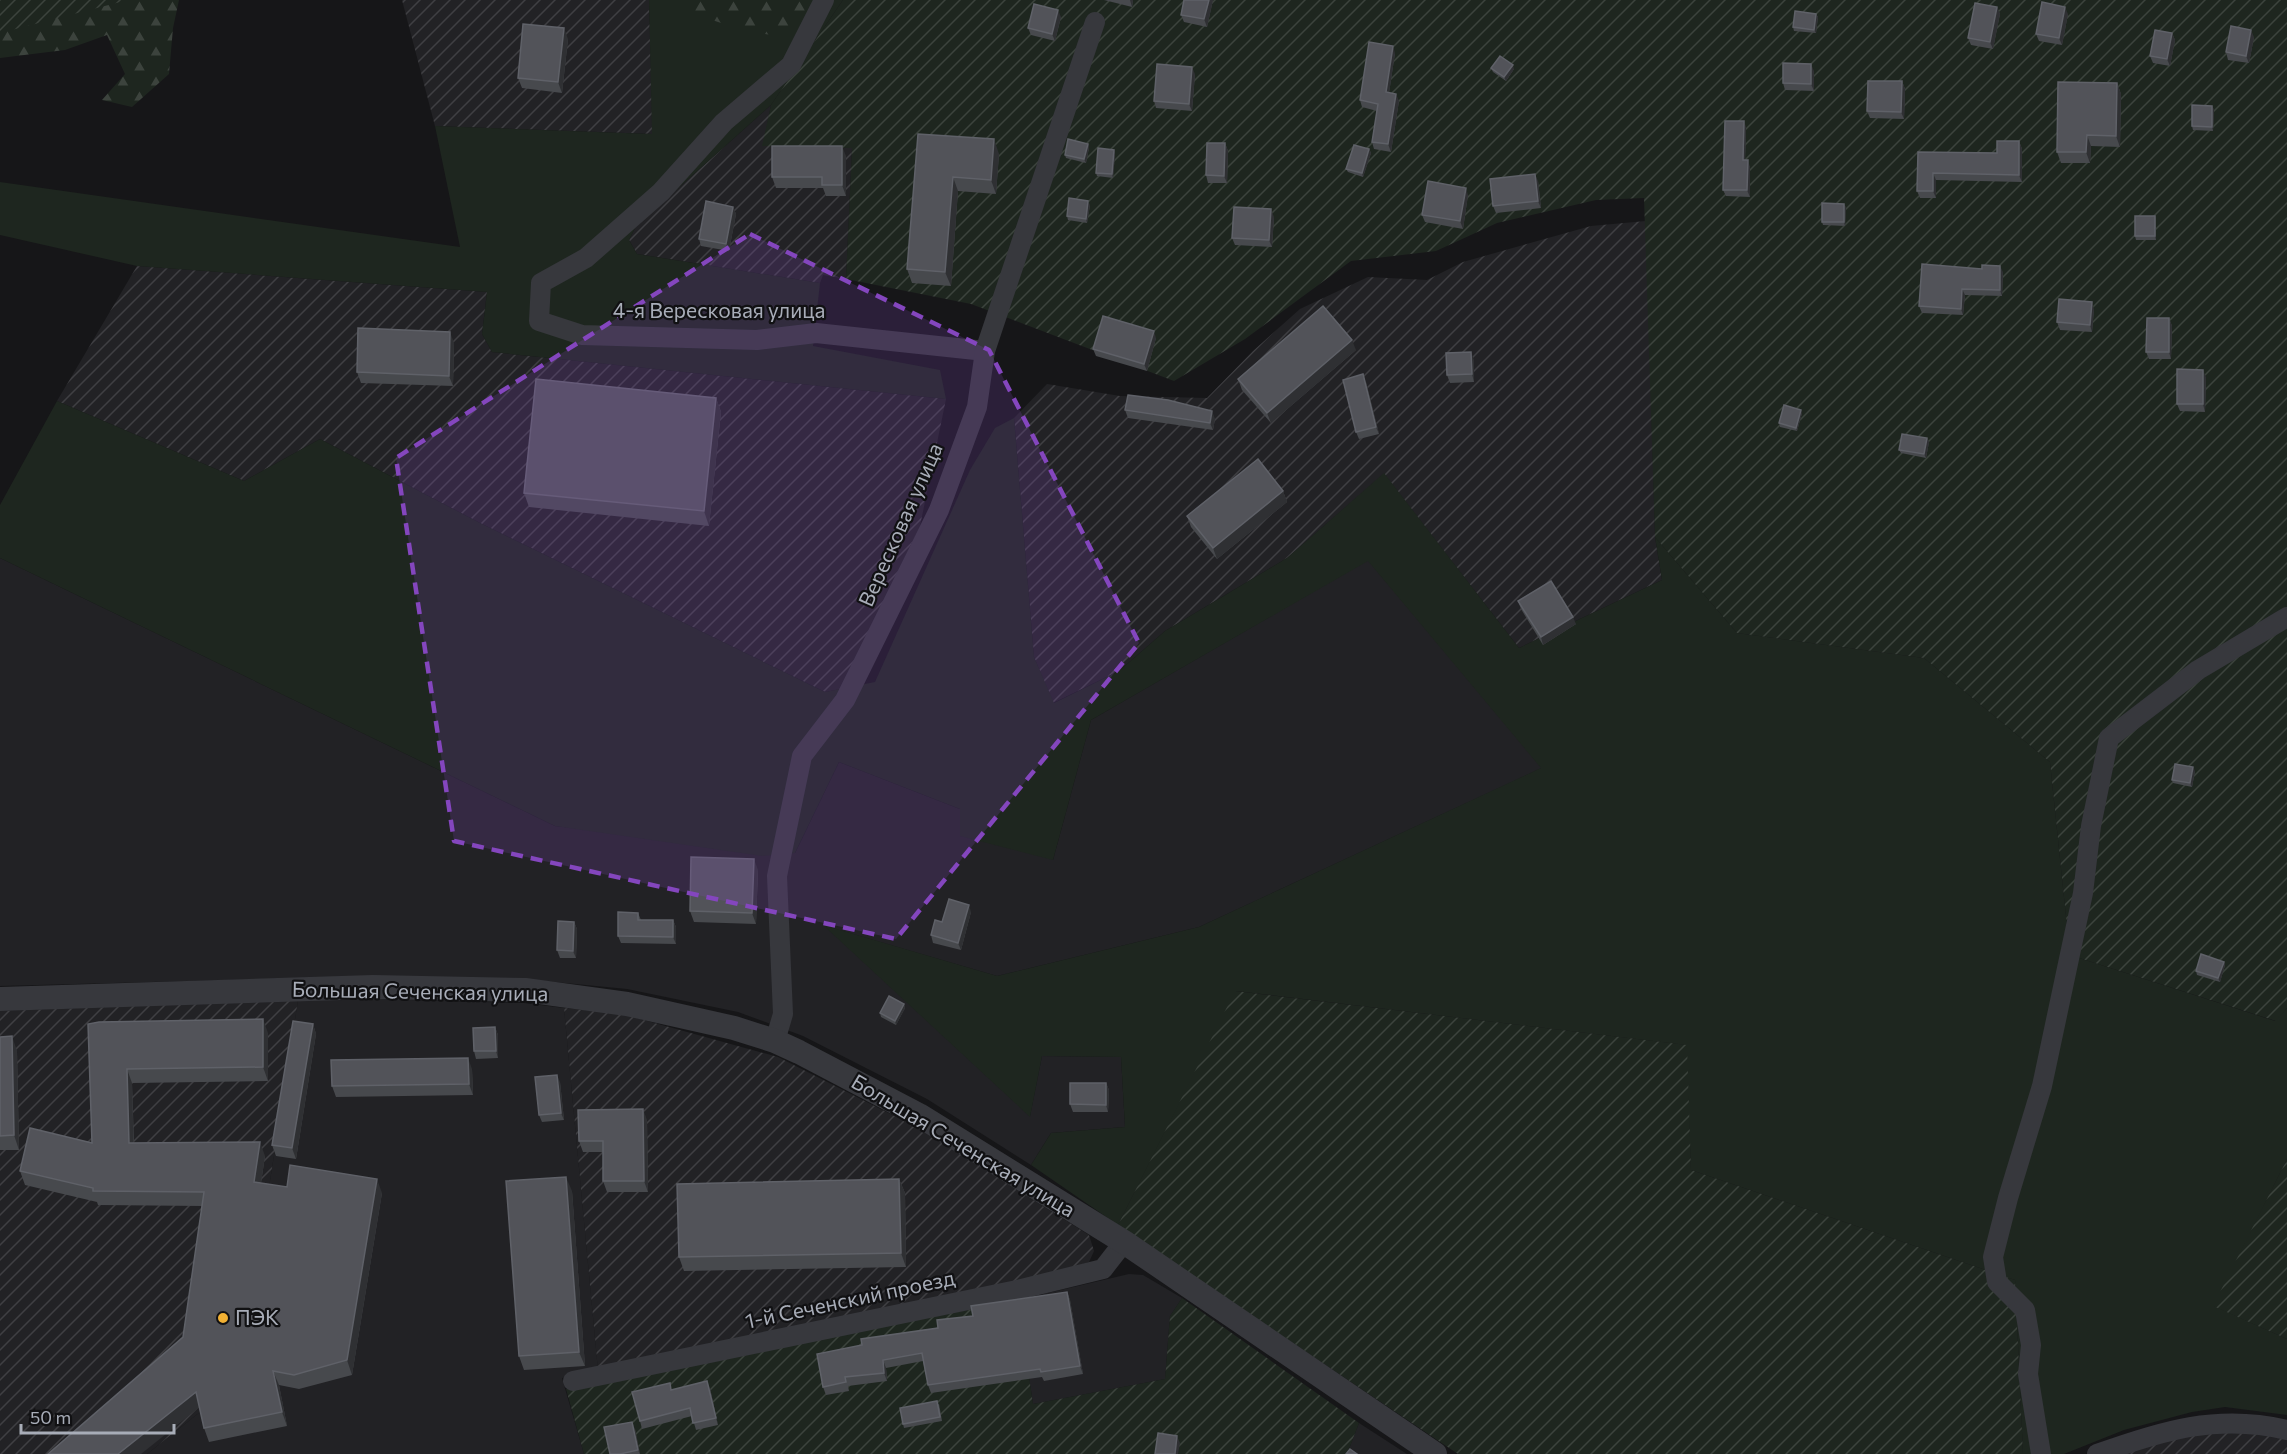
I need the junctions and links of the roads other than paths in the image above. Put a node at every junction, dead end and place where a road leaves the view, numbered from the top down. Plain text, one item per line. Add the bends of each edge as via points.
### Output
1 (824, 0) edge
2 (1095, 22) dead end
3 (985, 351) junction
4 (2287, 616) edge
5 (0, 999) edge
6 (775, 1041) junction
7 (1124, 1242) junction
8 (573, 1381) dead end
9 (2287, 1430) edge
10 (1435, 1454) edge
11 (2041, 1454) edge
12 (2097, 1454) edge

1 - 3 street, 4-я Вересковая улица via 791,65 724,122 661,192 586,258 541,283 539,321 582,335 757,340 816,333
2 - 3 street, Вересковая улица
3 - 6 street, Вересковая улица via 977,407 939,510 845,700 802,756 777,876 783,1014
4 - 11 street via 2198,670 2109,738 2091,826 2083,893 2042,1086 1993,1257 1997,1282 2025,1310 2031,1345 2028,1374
5 - 6 street, Большая Сеченская улица via 373,987 525,990 627,1004
6 - 7 street, Большая Сеченская улица via 919,1115
7 - 8 street, 1-й Сеченский проезд via 1103,1269
7 - 10 street, Большая Сеченская улица
9 - 12 street via 2229,1422 2196,1425 2163,1431

